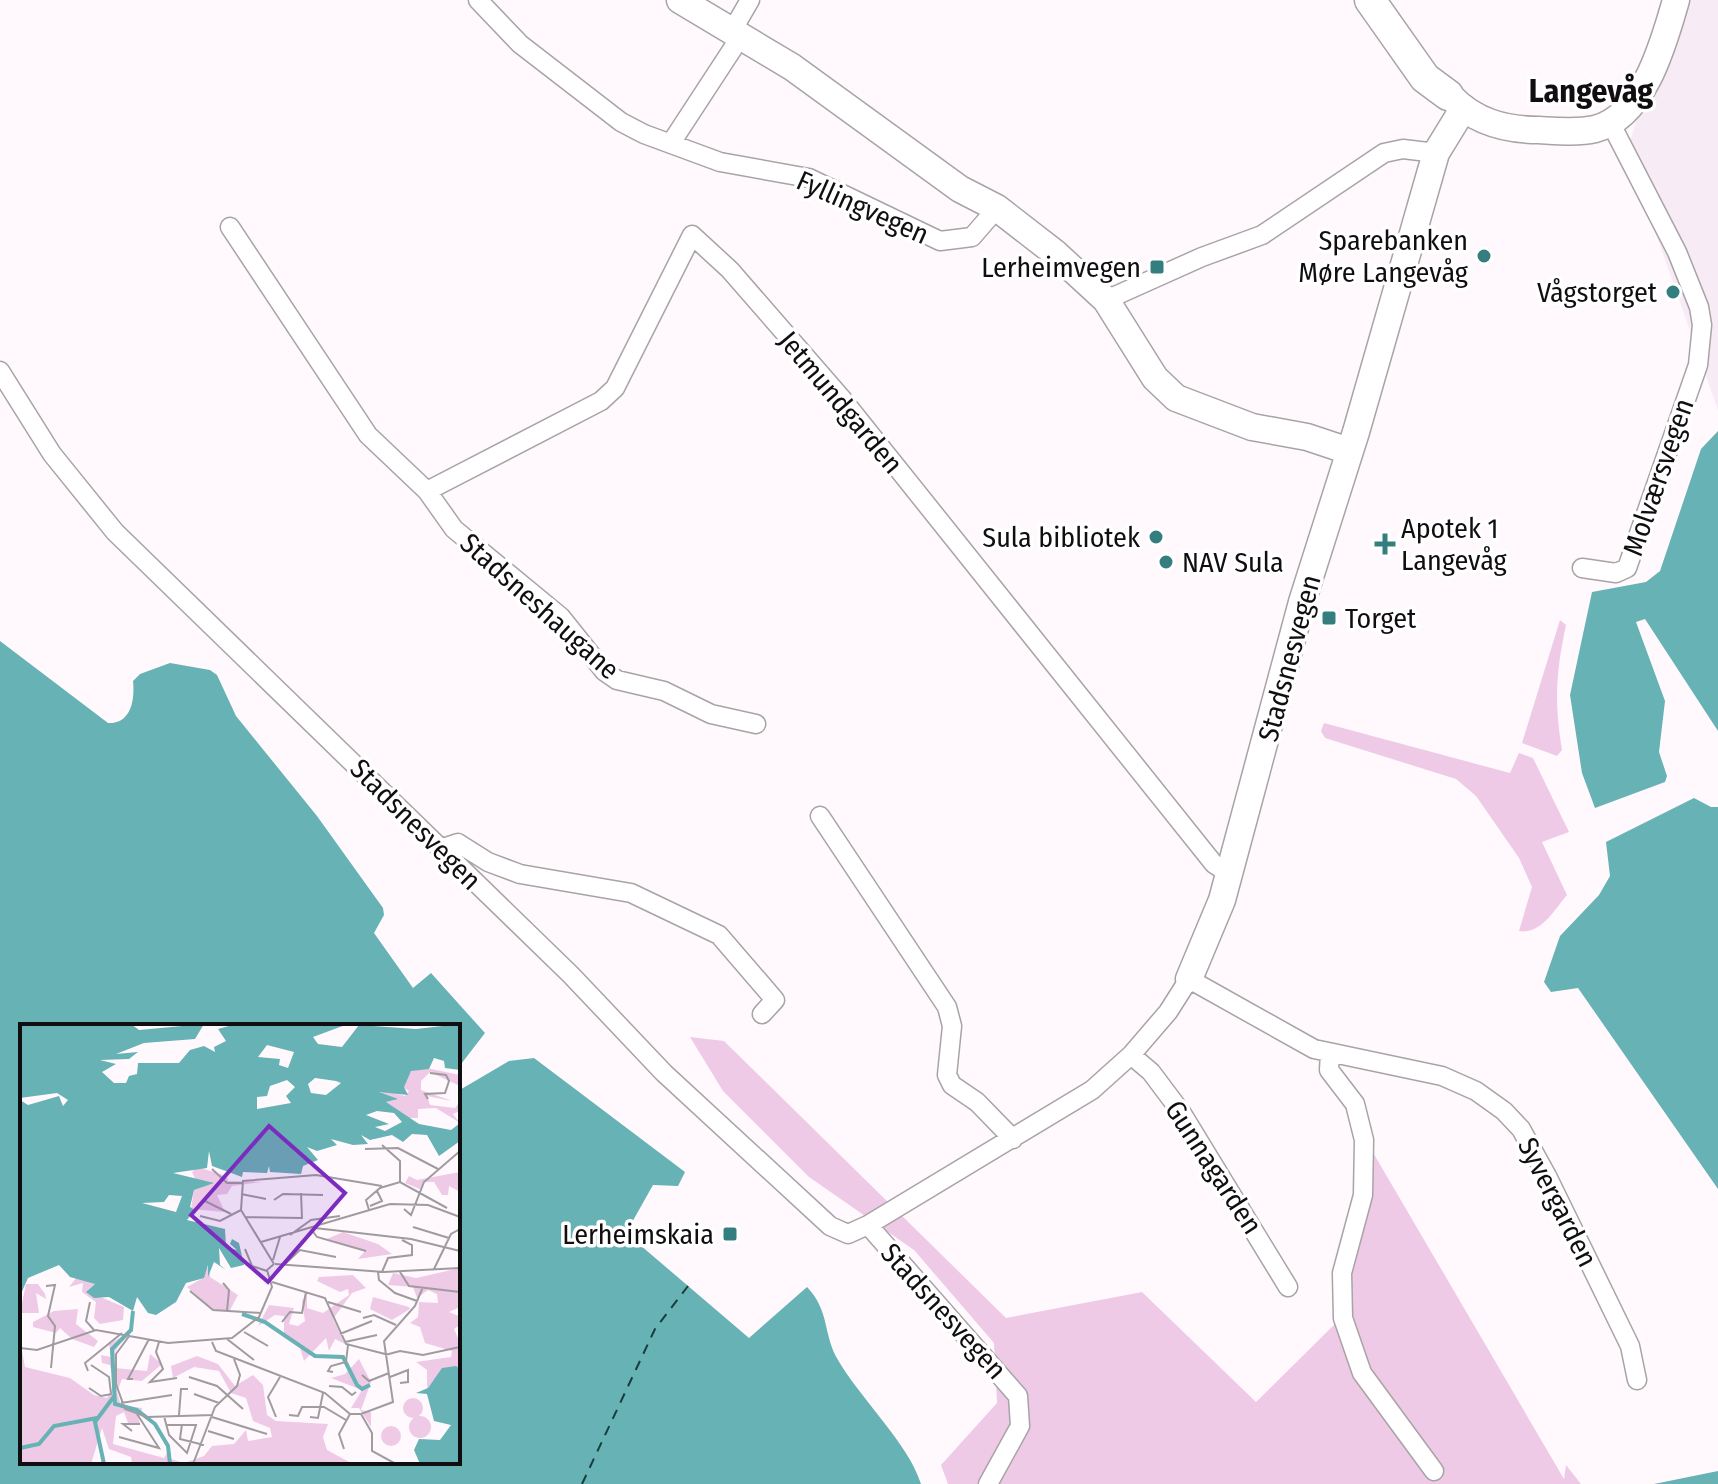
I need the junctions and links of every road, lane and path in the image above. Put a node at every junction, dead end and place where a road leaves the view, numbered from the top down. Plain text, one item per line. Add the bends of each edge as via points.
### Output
1 (478, 0) edge
2 (681, 0) edge
3 (750, 0) edge
4 (1676, 0) edge
5 (1375, 7) edge
6 (736, 33) junction
7 (1455, 102) junction
8 (1610, 122) junction
9 (671, 143) junction
10 (1436, 153) junction
11 (997, 208) junction
12 (230, 227) dead end
13 (1106, 300) junction
14 (0, 371) edge
15 (1349, 451) junction
16 (427, 491) junction
17 (1582, 568) dead end
18 (756, 724) dead end
19 (820, 816) dead end
20 (440, 849) junction
21 (1228, 873) junction
22 (1189, 979) junction
23 (762, 1014) dead end
24 (1330, 1053) junction
25 (1131, 1055) junction
26 (1013, 1139) junction
27 (868, 1225) junction
28 (1288, 1287) dead end
29 (1637, 1380) dead end
30 (1434, 1471) dead end
31 (988, 1484) edge

1 - 9 street, Fyllingvegen via 520,44 621,122
2 - 6 street, Fyllingvegen
3 - 6 street
4 - 8 street via 1649,81
5 - 7 main road via 1427,60
6 - 9 street
6 - 11 street, Fyllingvegen via 792,67 960,189
7 - 8 street via 1493,125 1526,130 1596,129
7 - 10 street, Stadsnesvegen
8 - 17 street, Molværsvegen via 1677,252 1702,325 1698,365 1627,568 1616,573
9 - 11 street, Fyllingvegen via 720,162 809,178 940,241 972,237
10 - 13 street via 1384,153 1262,235
10 - 15 street, Stadsnesvegen
11 - 13 street, Fyllingvegen
12 - 16 street, Stadsneshaugane via 368,435
13 - 15 street, Fyllingvegen via 1155,378 1176,398 1252,427
14 - 20 street, Stadsnesvegen via 52,454 105,521
15 - 21 street, Stadsnesvegen
16 - 18 street, Stadsneshaugane via 454,529 561,617 604,671 711,714
16 - 21 street, Jetmundgarden via 601,401 615,388 692,235 730,270 843,400 1214,864
19 - 26 street via 947,1007 952,1026 947,1075 952,1085
20 - 23 street via 458,843 520,874 631,893 719,935 775,1000
20 - 27 street, Stadsnesvegen via 664,1073 830,1226 848,1234
21 - 22 street, Stadsnesvegen
22 - 24 street, Syvergarden
22 - 25 street, Stadsnesvegen
24 - 29 street, Syvergarden via 1442,1076 1476,1091 1521,1129 1630,1346
24 - 30 street via 1329,1070 1355,1104 1364,1140 1363,1195 1342,1273 1343,1318 1362,1373
25 - 26 street, Stadsnesvegen via 1092,1090
25 - 28 street, Gunnagarden via 1181,1112
26 - 27 street, Stadsnesvegen
27 - 31 street, Stadsnesvegen via 1018,1396 1020,1426

